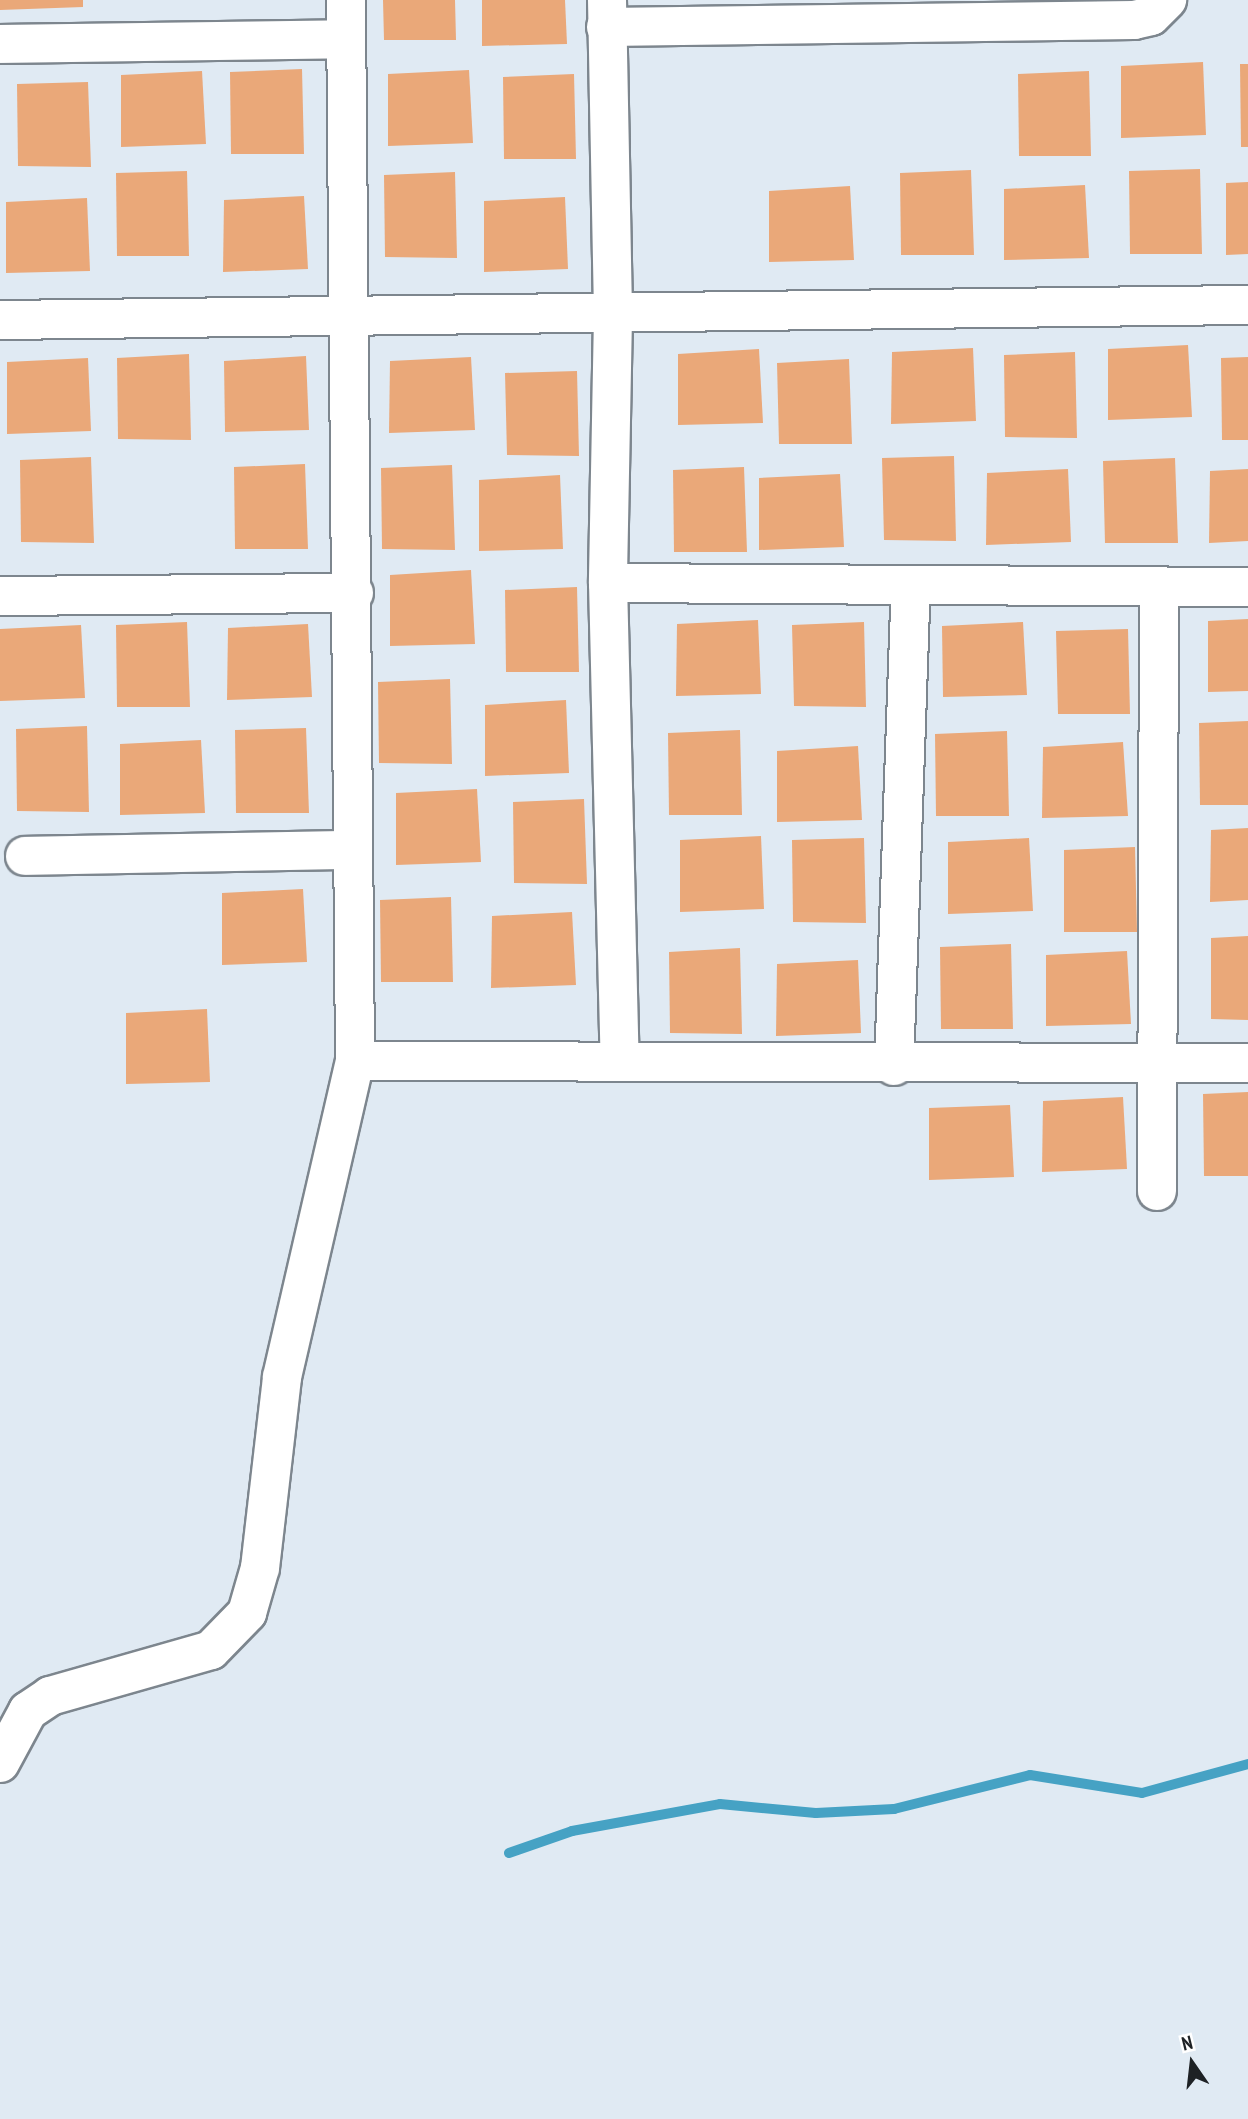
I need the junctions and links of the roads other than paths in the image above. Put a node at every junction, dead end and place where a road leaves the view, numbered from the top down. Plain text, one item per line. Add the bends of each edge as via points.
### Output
1 (346, 0) edge
2 (1167, 0) edge
3 (893, 12) edge
4 (607, 14) edge
5 (345, 39) junction
6 (0, 44) edge
7 (1248, 305) edge
8 (353, 316) junction
9 (613, 316) junction
10 (0, 320) edge
11 (608, 583) junction
12 (1248, 587) edge
13 (911, 588) junction
14 (1159, 590) junction
15 (354, 593) junction
16 (0, 596) edge
17 (350, 850) junction
18 (25, 856) dead end
19 (620, 1060) junction
20 (355, 1061) junction
21 (1160, 1063) junction
22 (1248, 1063) edge
23 (894, 1066) junction
24 (1157, 1191) dead end
25 (0, 1763) edge

1 - 5 street
2 - 3 street via 1151,16 1134,20
3 - 4 street
4 - 9 street
5 - 6 street
5 - 8 street
7 - 9 street
8 - 9 street
8 - 10 street
8 - 15 street
9 - 11 street
11 - 13 street
11 - 19 street
12 - 14 street
13 - 14 street
13 - 23 street
14 - 21 street
15 - 16 street
15 - 17 street
17 - 18 street
17 - 20 street
19 - 20 street
19 - 23 street
20 - 25 street via 282,1377 270,1510 247,1613 211,1650 51,1696 28,1711
21 - 22 street
21 - 23 street
21 - 24 street

